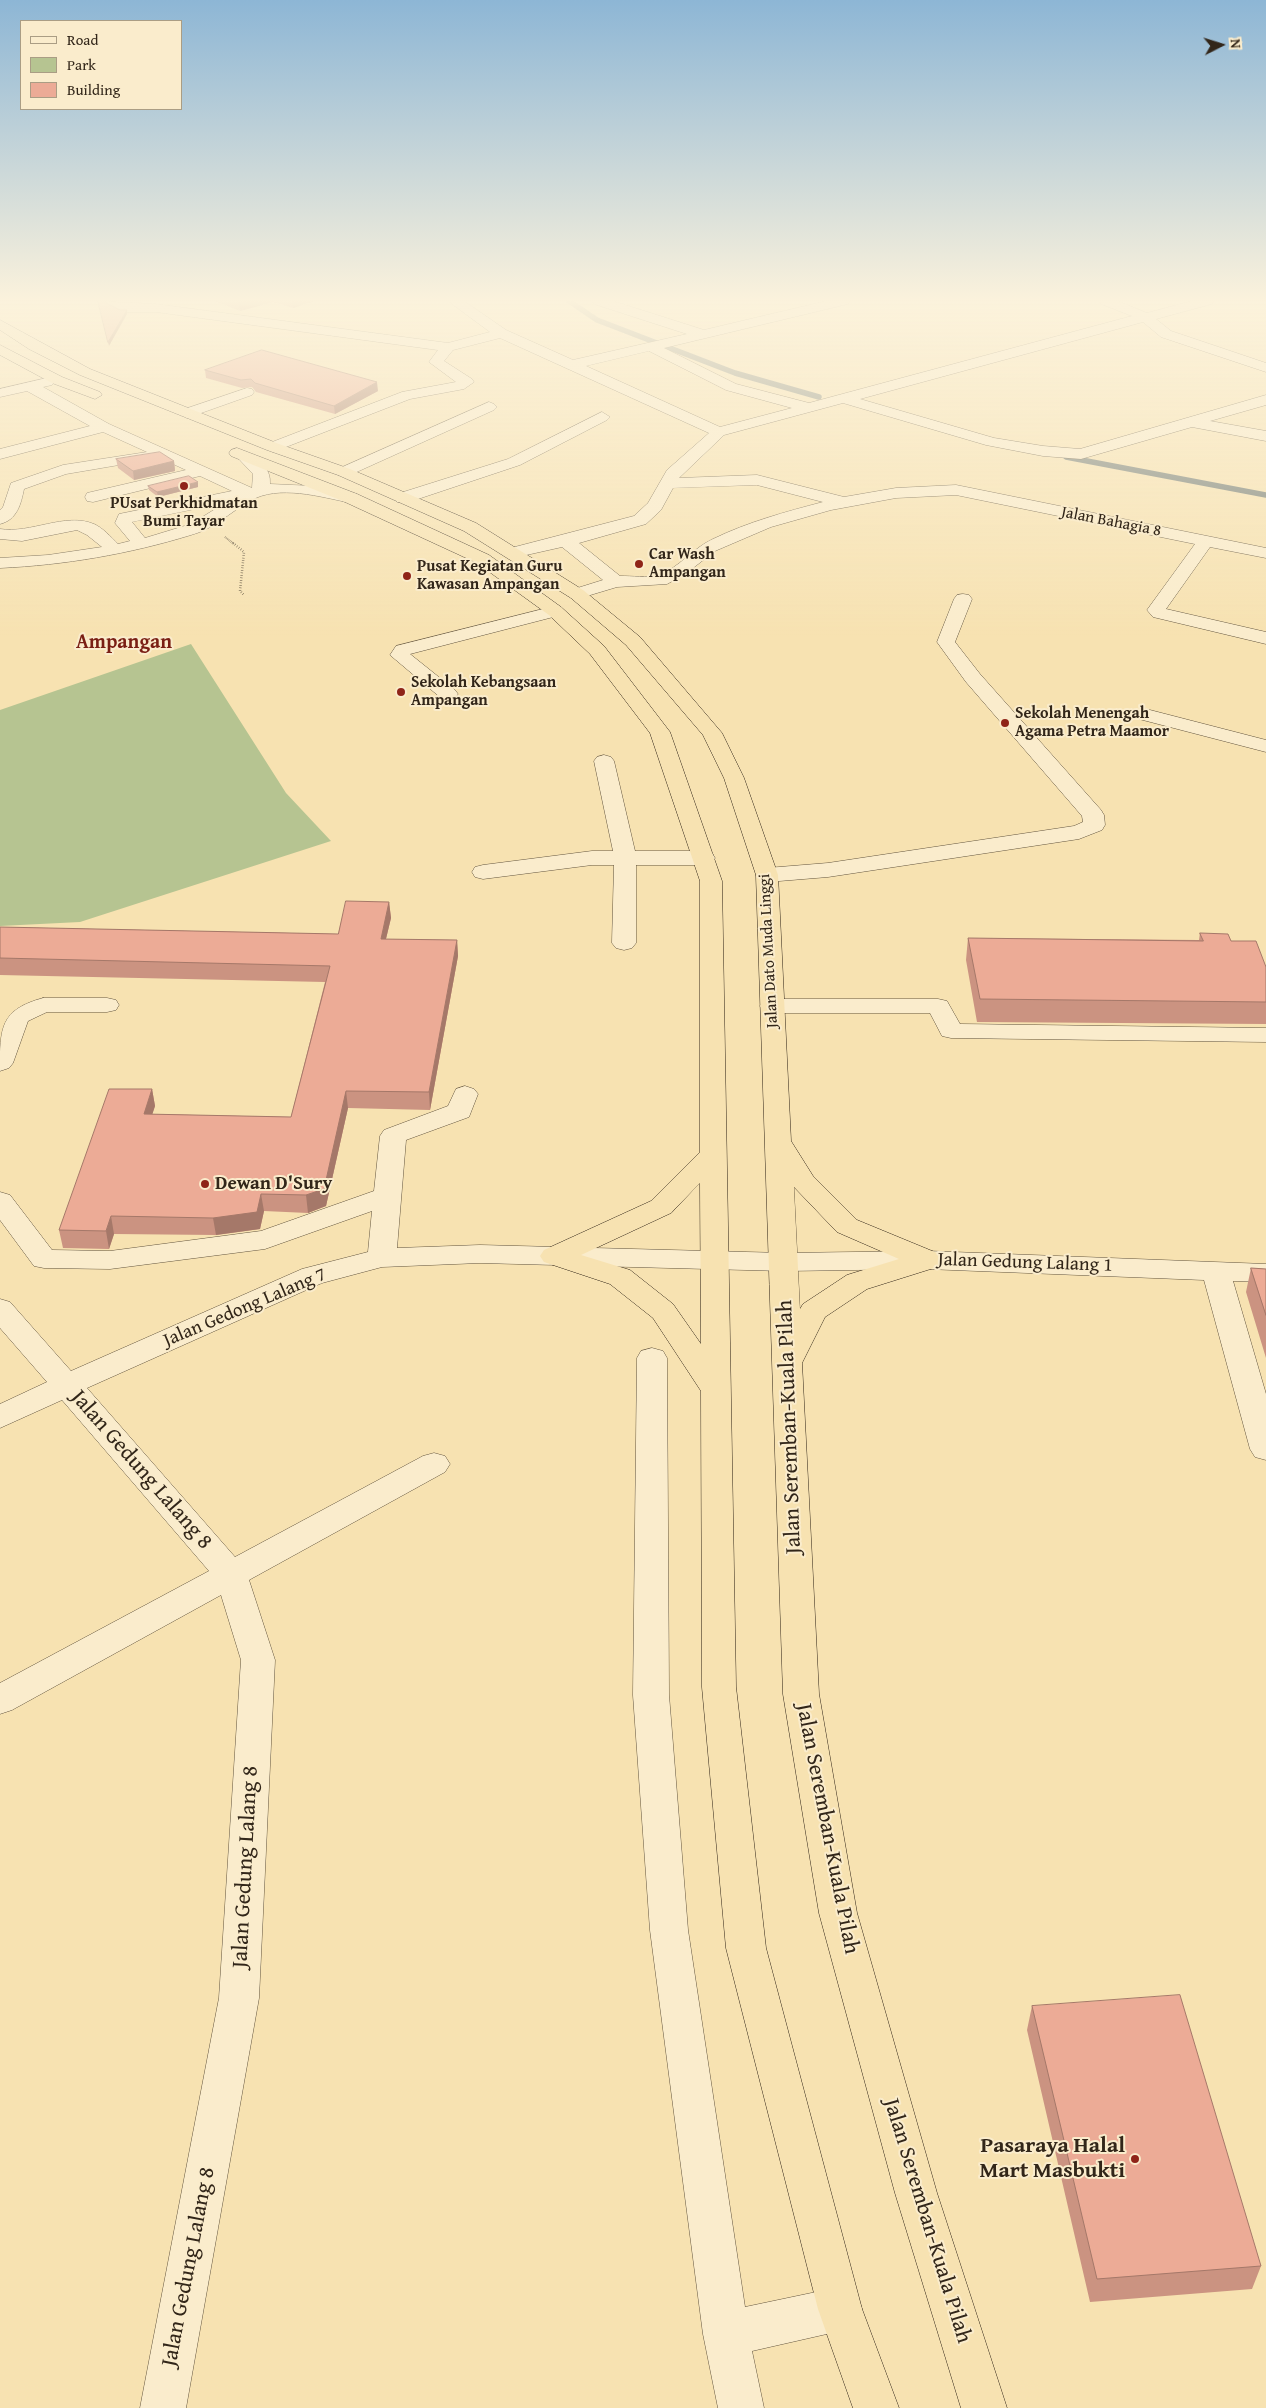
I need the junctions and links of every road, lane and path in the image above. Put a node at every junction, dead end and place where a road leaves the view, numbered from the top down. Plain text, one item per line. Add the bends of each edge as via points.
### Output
1 (79, 413) edge
2 (140, 413) edge
3 (188, 413) edge
4 (360, 413) edge
5 (475, 413) edge
6 (679, 413) edge
7 (788, 413) edge
8 (893, 413) edge
9 (1221, 413) edge
10 (602, 417) dead end
11 (1192, 422) junction
12 (104, 427) junction
13 (720, 432) junction
14 (1266, 436) edge
15 (273, 447) junction
16 (0, 454) edge
17 (164, 454) junction
18 (245, 456) junction
19 (201, 471) junction
20 (344, 472) junction
21 (666, 483) junction
22 (255, 492) junction
23 (93, 497) dead end
24 (352, 498) junction
25 (403, 498) junction
26 (843, 501) junction
27 (207, 524) junction
28 (1, 532) edge
29 (566, 541) junction
30 (1206, 541) junction
31 (141, 543) junction
32 (114, 548) junction
33 (513, 553) junction
34 (1266, 553) edge
35 (0, 563) edge
36 (616, 582) junction
37 (244, 594) dead end
38 (577, 594) junction
39 (963, 599) dead end
40 (555, 611) junction
41 (1266, 638) edge
42 (448, 694) dead end
43 (1146, 715) dead end
44 (1266, 746) edge
45 (604, 761) dead end
46 (625, 858) junction
47 (704, 858) junction
48 (483, 872) dead end
49 (767, 876) junction
50 (624, 943) dead end
51 (107, 1005) dead end
52 (772, 1006) junction
53 (1266, 1035) edge
54 (0, 1063) edge
55 (466, 1094) dead end
56 (778, 1141) junction
57 (714, 1154) junction
58 (388, 1196) junction
59 (0, 1201) edge
60 (554, 1256) junction
61 (382, 1258) junction
62 (715, 1260) junction
63 (927, 1260) junction
64 (784, 1262) junction
65 (1216, 1270) junction
66 (1266, 1272) edge
67 (0, 1310) edge
68 (652, 1358) dead end
69 (787, 1364) junction
70 (67, 1385) junction
71 (716, 1390) junction
72 (0, 1417) edge
73 (1266, 1448) edge
74 (434, 1464) dead end
75 (231, 1574) junction
76 (0, 1700) edge
77 (840, 2309) junction
78 (726, 2334) junction
79 (162, 2408) edge
80 (741, 2408) edge
81 (876, 2408) edge
82 (984, 2408) edge

1 - 12 street
2 - 18 highway
3 - 15 highway, Jalan Dato Muda Linggi
4 - 15 street
5 - 20 street
6 - 13 street
7 - 13 street
8 - 11 street via 992,442 1081,454
9 - 11 street
10 - 25 street via 514,462
11 - 14 street
12 - 16 street
12 - 17 street
13 - 21 street via 673,472
15 - 20 highway, Jalan Dato Muda Linggi
17 - 19 street
17 - 28 street via 62,470 17,486
18 - 22 street via 261,470 263,480
18 - 24 highway
19 - 22 street
19 - 23 street
20 - 25 highway, Jalan Dato Muda Linggi
21 - 26 street via 757,480
21 - 29 street via 655,506 640,520
22 - 24 street via 321,491
22 - 27 street
22 - 31 street via 125,518 123,523
24 - 40 highway via 483,559
25 - 33 highway, Jalan Dato Muda Linggi via 470,527
26 - 30 street, Jalan Bahagia 8 via 935,489 956,490
26 - 36 street via 771,522 707,547 685,568 665,579
27 - 31 street
27 - 37 path via 244,552 240,591
28 - 32 street via 31,536 81,526
29 - 33 street
29 - 36 street
30 - 34 street, Jalan Bahagia 8
30 - 41 street via 1156,610
31 - 32 street
32 - 35 street via 80,557
33 - 38 highway, Jalan Dato Muda Linggi
36 - 38 street
38 - 49 highway, Jalan Dato Muda Linggi via 633,641 712,733 734,778
39 - 49 street via 946,642 973,678 1093,815 1094,825 1069,834
40 - 42 street via 403,650 399,655
40 - 47 highway via 598,650 660,732
43 - 44 street
45 - 46 street
46 - 47 street
46 - 48 street via 592,858
46 - 50 street
47 - 57 highway via 711,881
49 - 52 highway, Jalan Dato Muda Linggi
51 - 54 street via 42,1005 17,1017
52 - 53 street via 938,1006 951,1031
52 - 56 highway, Jalan Dato Muda Linggi
55 - 58 street via 460,1111 393,1136
56 - 63 highway via 803,1181 847,1226
56 - 64 highway, Jalan Dato Muda Linggi
57 - 60 highway via 661,1207
57 - 62 highway
58 - 59 street via 265,1240 110,1260 44,1259
58 - 61 street
60 - 61 street, Jalan Gedong Lalang 7 via 480,1254
60 - 62 street, Jalan Gedong Lalang 7
60 - 71 highway via 620,1277 663,1311
61 - 70 street, Jalan Gedong Lalang 7 via 312,1276
62 - 64 street, Jalan Gedung Lalang 1
62 - 71 highway
63 - 64 street, Jalan Gedung Lalang 1
63 - 65 street, Jalan Gedung Lalang 1
63 - 69 highway via 857,1282 813,1311
64 - 69 highway, Jalan Seremban-Kuala Pilah
65 - 66 street, Jalan Gedung Lalang 1
65 - 73 street
67 - 70 street, Jalan Gedung Lalang 8
68 - 78 street via 650,1695 669,1930
69 - 82 highway, Jalan Seremban-Kuala Pilah via 801,1694 838,1913 916,2193
70 - 72 street, Jalan Gedong Lalang 7
70 - 75 street, Jalan Gedung Lalang 8
71 - 77 highway via 719,1687 746,1948
74 - 75 street
75 - 76 street
75 - 79 street, Jalan Gedung Lalang 8 via 258,1660 239,1998
77 - 78 street
77 - 81 highway
78 - 80 street

